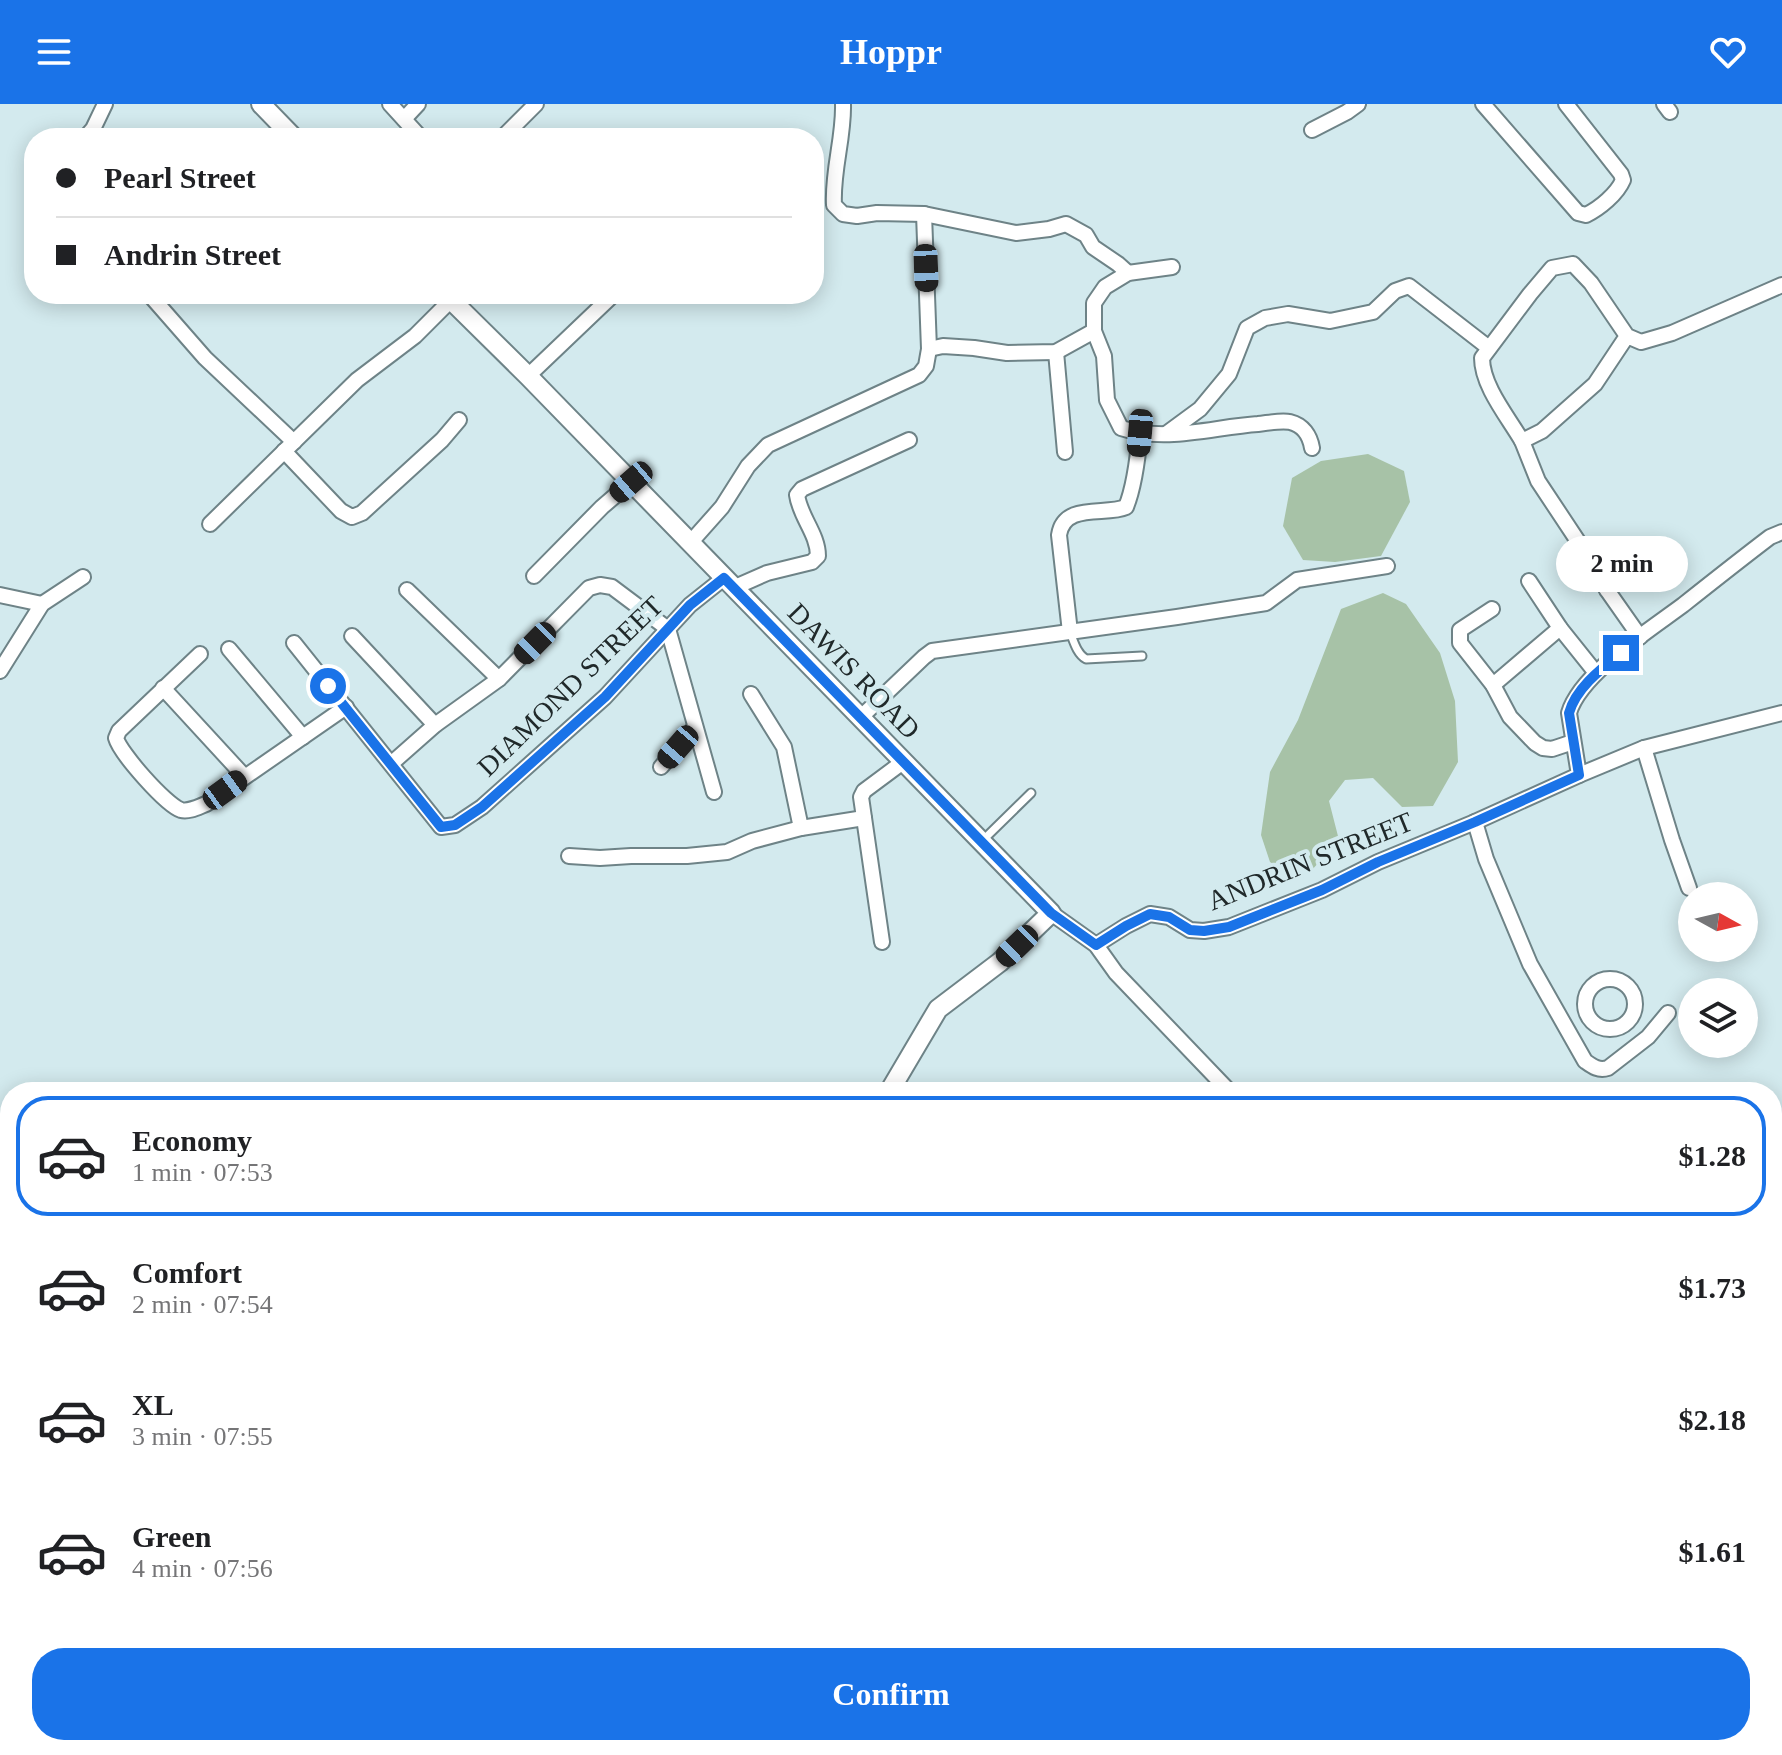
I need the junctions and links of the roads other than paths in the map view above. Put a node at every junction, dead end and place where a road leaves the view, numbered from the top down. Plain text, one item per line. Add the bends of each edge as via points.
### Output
1 (105, 104) edge
2 (390, 104) edge
3 (418, 104) edge
4 (536, 104) edge
5 (1358, 104) edge
6 (1483, 104) edge
7 (1566, 104) edge
8 (270, 107) edge
9 (841, 107) edge
10 (404, 119) junction
11 (93, 128) edge
12 (286, 128) edge
13 (412, 128) edge
14 (512, 128) edge
15 (1312, 130) dead end
16 (924, 214) junction
17 (1172, 267) dead end
18 (1128, 273) junction
19 (1782, 285) edge
20 (158, 304) edge
21 (442, 304) edge
22 (455, 304) edge
23 (604, 304) edge
24 (1094, 331) junction
25 (1627, 336) junction
26 (1489, 348) junction
27 (929, 349) junction
28 (1056, 352) junction
29 (528, 376) junction
30 (459, 420) dead end
31 (1140, 433) junction
32 (1166, 434) junction
33 (909, 440) dead end
34 (1522, 441) junction
35 (289, 447) junction
36 (1312, 448) dead end
37 (1065, 452) dead end
38 (631, 482) junction
39 (210, 524) dead end
40 (1782, 532) edge
41 (690, 543) junction
42 (1664, 546) dead end
43 (1387, 566) dead end
44 (534, 576) dead end
45 (83, 577) dead end
46 (1529, 581) dead end
47 (728, 583) junction
48 (407, 590) dead end
49 (1607, 590) junction
50 (0, 595) edge
51 (42, 604) junction
52 (1492, 609) dead end
53 (1560, 628) junction
54 (668, 629) junction
55 (1070, 632) junction
56 (352, 636) dead end
57 (1640, 637) junction
58 (294, 643) dead end
59 (229, 649) dead end
60 (200, 654) dead end
61 (1142, 656) dead end
62 (0, 671) edge
63 (1596, 673) junction
64 (499, 679) junction
65 (1493, 685) junction
66 (163, 688) junction
67 (751, 694) dead end
68 (346, 707) junction
69 (1782, 713) edge
70 (860, 718) junction
71 (435, 725) junction
72 (695, 727) junction
73 (303, 737) junction
74 (1573, 742) junction
75 (1644, 748) junction
76 (903, 762) junction
77 (392, 763) junction
78 (661, 767) dead end
79 (1579, 775) junction
80 (244, 776) junction
81 (714, 792) dead end
82 (1031, 793) dead end
83 (864, 818) junction
84 (1475, 822) junction
85 (801, 828) junction
86 (981, 842) junction
87 (569, 856) dead end
88 (1687, 882) edge
89 (1051, 913) junction
90 (882, 942) dead end
91 (1096, 945) junction
92 (1668, 1013) dead end
93 (1588, 1015) dead end
94 (1564, 1024) junction
95 (895, 1082) edge
96 (1220, 1082) edge

1 - 11 street
2 - 10 street
3 - 10 street
4 - 14 street
5 - 15 street
6 - 7 street via 1578,213 1586,215 1623,180
8 - 12 street
9 - 16 street via 834,205 843,214 857,216
10 - 13 street
16 - 18 street via 1016,233 1066,224
16 - 27 street
17 - 18 street
18 - 24 street via 1105,287 1094,303
19 - 25 street via 1672,333 1641,342
20 - 35 street
21 - 35 street via 415,336 357,380
22 - 29 street, DAWIS ROAD
23 - 29 street
24 - 28 street
24 - 31 street via 1104,356 1107,400 1121,428
25 - 26 street via 1573,264 1552,268
25 - 34 street via 1595,384 1542,431
26 - 32 street via 1409,286 1395,291 1373,312 1330,321 1288,314 1265,318 1247,328 1229,374 1200,409
26 - 34 street via 1482,358 1485,378
27 - 28 street
27 - 41 street via 919,375 768,445
28 - 37 street
29 - 38 street, DAWIS ROAD
30 - 35 street via 352,517 341,511
31 - 32 street
31 - 55 street via 1126,507 1089,511 1060,528
32 - 36 street via 1289,421 1310,437
33 - 47 street, DIAMOND STREET via 797,495 818,546 812,562
34 - 49 street via 1538,481
35 - 39 street
38 - 41 street, DAWIS ROAD
38 - 44 street
40 - 57 street
41 - 47 street, DAWIS ROAD
42 - 49 street
43 - 55 street via 1297,580 1266,603
45 - 51 street
46 - 53 street
47 - 54 street, DIAMOND STREET via 690,605
47 - 70 street, DAWIS ROAD
48 - 64 street
49 - 57 street
50 - 51 street
51 - 62 street
52 - 65 street via 1460,630 1460,643
53 - 63 street
53 - 65 street
54 - 64 street via 612,587 589,588
54 - 72 street
54 - 77 street, DIAMOND STREET via 605,697 455,825 441,827
55 - 61 lane via 1086,659
55 - 70 street via 932,651
56 - 71 street
57 - 63 street
58 - 68 street
59 - 73 street
60 - 66 street
63 - 74 street via 1572,703
64 - 71 street
65 - 74 street via 1510,717 1535,743 1552,749
66 - 80 street
66 - 80 street via 119,731 117,743 125,757 171,804 185,811 206,804
67 - 85 street via 784,747
68 - 73 street
68 - 77 street
69 - 75 street, ANDRIN STREET
70 - 76 street, DAWIS ROAD
71 - 77 street
72 - 78 street
72 - 81 street
73 - 80 street
74 - 79 street
75 - 79 street, ANDRIN STREET
75 - 88 street
76 - 83 street via 864,791
76 - 86 street, DAWIS ROAD
79 - 84 street, ANDRIN STREET
82 - 86 lane
83 - 85 street
83 - 90 street
84 - 91 street, ANDRIN STREET via 1229,927 1190,930 1169,917 1150,914
84 - 94 street via 1530,964
85 - 87 street via 727,852
86 - 89 street, DAWIS ROAD
89 - 91 street
89 - 95 street via 1000,962 938,1009
91 - 96 street via 1116,973
92 - 94 street via 1648,1037 1603,1069 1585,1061
93 - 94 street

